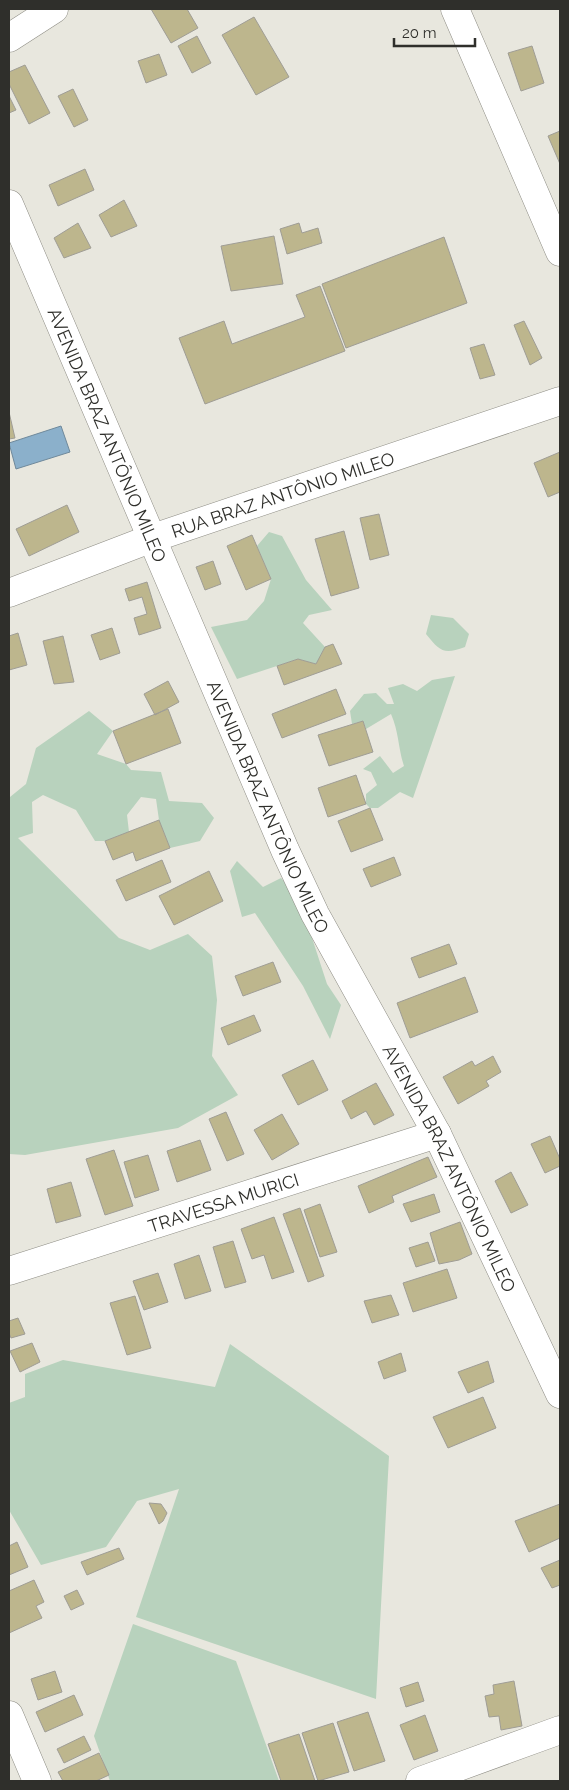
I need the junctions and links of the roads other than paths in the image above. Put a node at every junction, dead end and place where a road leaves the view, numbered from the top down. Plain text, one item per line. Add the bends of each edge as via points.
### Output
1 (54, 9) edge
2 (455, 9) edge
3 (9, 38) edge
4 (9, 204) edge
5 (559, 247) edge
6 (560, 401) edge
7 (150, 539) junction
8 (9, 593) edge
9 (437, 1134) junction
10 (9, 1271) edge
11 (560, 1394) edge
12 (9, 1715) edge
13 (560, 1730) edge
14 (37, 1781) edge
15 (420, 1781) edge

1 - 3 street
2 - 5 street
4 - 7 street, AVENIDA BRAZ ANTÔNIO MILEO
6 - 7 street, RUA BRAZ ANTÔNIO MILEO
7 - 8 street, RUA BRAZ ANTÔNIO MILEO
7 - 9 street, AVENIDA BRAZ ANTÔNIO MILEO via 315,914
9 - 10 street, TRAVESSA MURICI
9 - 11 street, AVENIDA BRAZ ANTÔNIO MILEO
12 - 14 street
13 - 15 street

